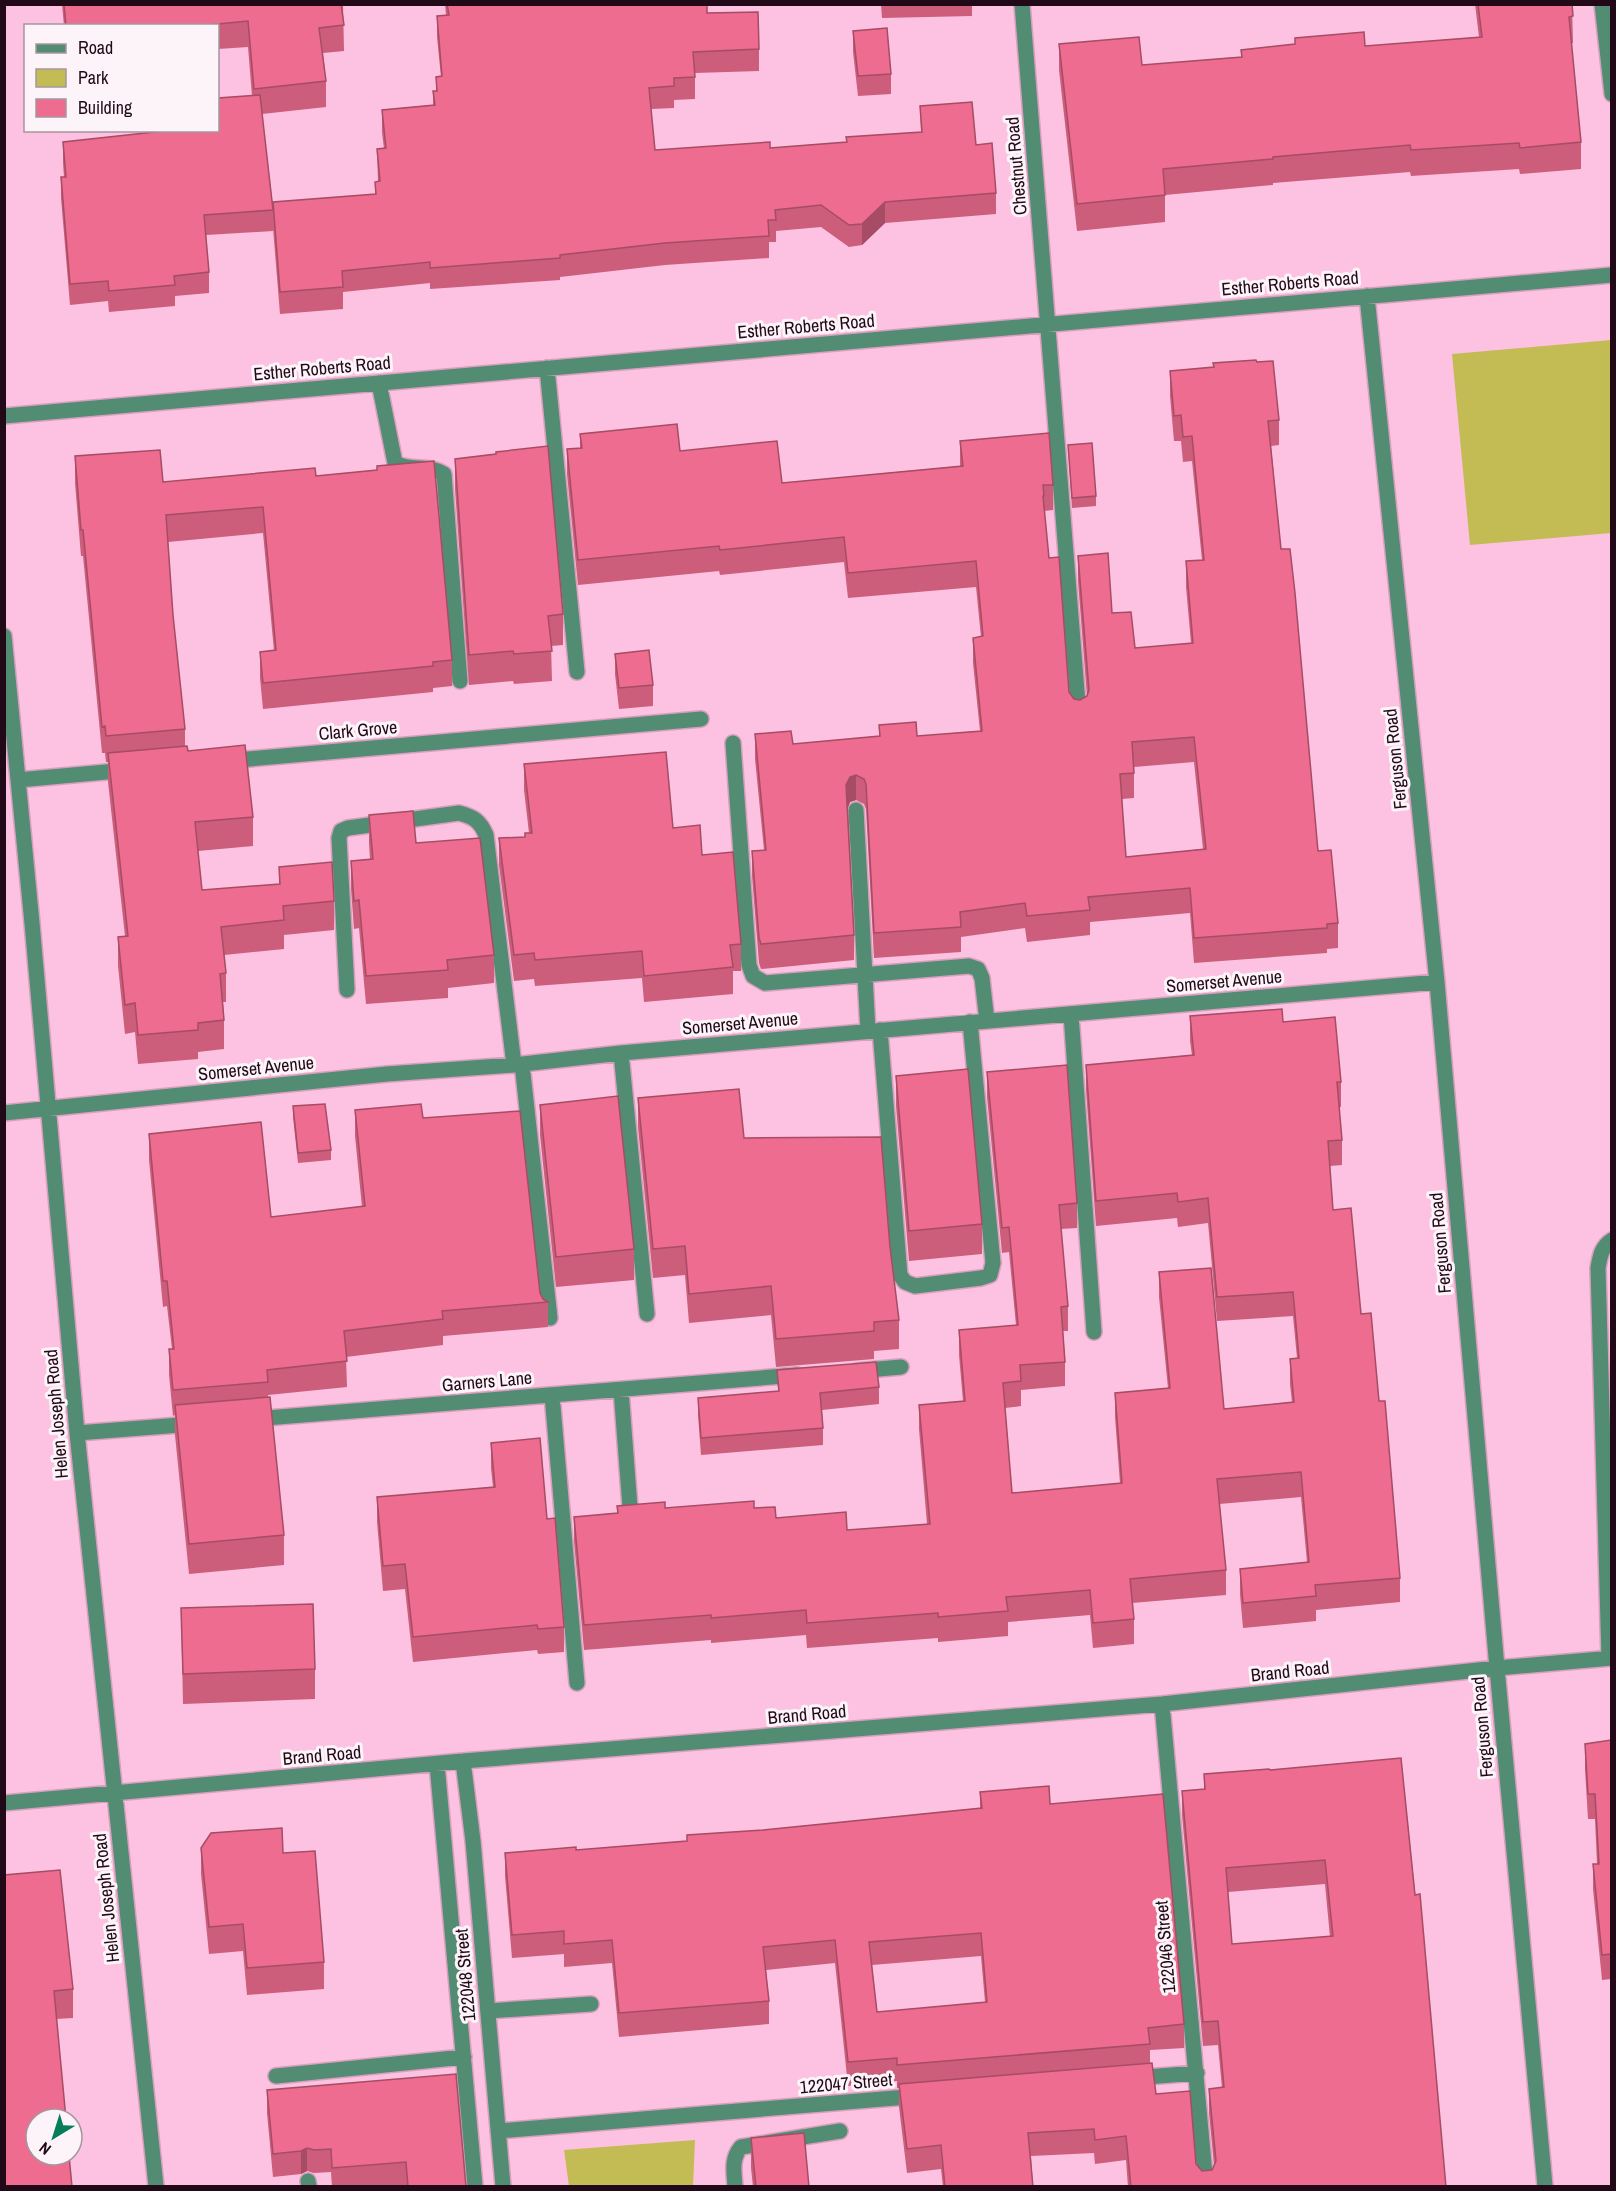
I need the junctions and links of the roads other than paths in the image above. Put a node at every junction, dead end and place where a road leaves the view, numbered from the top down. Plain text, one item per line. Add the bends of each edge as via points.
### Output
1 (1022, 4) edge
2 (1602, 4) edge
3 (1611, 94) edge
4 (1611, 275) edge
5 (1367, 296) junction
6 (1046, 325) junction
7 (547, 368) junction
8 (379, 383) junction
9 (4, 416) edge
10 (4, 636) edge
11 (577, 672) dead end
12 (460, 681) dead end
13 (1079, 716) edge
14 (701, 719) dead end
15 (733, 743) dead end
16 (209, 763) edge
17 (137, 769) edge
18 (18, 780) junction
19 (856, 810) dead end
20 (865, 976) junction
21 (1437, 982) junction
22 (347, 990) dead end
23 (1071, 1014) junction
24 (987, 1020) junction
25 (970, 1022) junction
26 (874, 1030) junction
27 (621, 1053) junction
28 (518, 1064) junction
29 (47, 1109) junction
30 (4, 1113) edge
31 (1611, 1240) edge
32 (647, 1314) dead end
33 (550, 1318) dead end
34 (1094, 1332) dead end
35 (901, 1367) dead end
36 (843, 1372) edge
37 (808, 1375) edge
38 (621, 1390) junction
39 (552, 1395) junction
40 (243, 1420) edge
41 (208, 1423) edge
42 (77, 1433) junction
43 (632, 1520) edge
44 (1610, 1658) edge
45 (1497, 1668) junction
46 (577, 1683) dead end
47 (1162, 1704) junction
48 (463, 1761) junction
49 (437, 1764) junction
50 (114, 1794) junction
51 (4, 1803) edge
52 (591, 2004) dead end
53 (488, 2011) junction
54 (464, 2057) junction
55 (1197, 2073) junction
56 (276, 2076) dead end
57 (1114, 2080) edge
58 (936, 2095) edge
59 (498, 2131) junction
60 (840, 2132) dead end
61 (156, 2187) edge
62 (476, 2187) edge
63 (503, 2187) edge
64 (735, 2187) edge
65 (1206, 2187) edge
66 (1545, 2187) edge

1 - 6 street, Chestnut Road
2 - 3 street
4 - 5 street, Esther Roberts Road
5 - 6 street, Esther Roberts Road
5 - 21 street, Ferguson Road
6 - 7 street, Esther Roberts Road
6 - 13 street, Chestnut Road
7 - 8 street, Esther Roberts Road
7 - 11 street
8 - 9 street, Esther Roberts Road
8 - 12 street via 395,462 402,467 437,469 444,474
10 - 18 street, Helen Joseph Road
14 - 16 street, Clark Grove
15 - 20 street via 749,965 753,976 765,983
17 - 18 street
18 - 29 street, Helen Joseph Road
19 - 20 street
20 - 24 street via 969,966 978,969
20 - 26 street
21 - 23 street, Somerset Avenue
21 - 45 street, Ferguson Road
22 - 28 street via 341,831 459,813 472,816 486,835
23 - 24 street, Somerset Avenue
23 - 34 street
24 - 25 street, Somerset Avenue
25 - 26 street, Somerset Avenue
25 - 26 street via 993,1263 990,1275 981,1278 915,1286 900,1275
26 - 27 street, Somerset Avenue
27 - 28 street, Somerset Avenue
27 - 32 street
28 - 29 street, Somerset Avenue
28 - 33 street
29 - 30 street, Somerset Avenue
29 - 42 street, Helen Joseph Road
31 - 44 street via 1600,1255 1598,1268
35 - 36 street
37 - 38 street, Garners Lane
38 - 39 street, Garners Lane
38 - 43 street
39 - 40 street, Garners Lane
39 - 46 street
41 - 42 street
42 - 50 street, Helen Joseph Road
44 - 45 street, Brand Road
45 - 47 street, Brand Road
45 - 66 street, Ferguson Road
47 - 48 street, Brand Road
47 - 55 street, 122046 Street
48 - 49 street, Brand Road
48 - 53 street, 122048 Street
49 - 50 street, Brand Road
49 - 54 street
50 - 51 street, Brand Road
50 - 61 street, Helen Joseph Road
52 - 53 street
53 - 59 street, 122048 Street
54 - 56 street
54 - 62 street
55 - 57 street
55 - 65 street, 122046 Street
58 - 59 street, 122047 Street
59 - 63 street, 122048 Street
60 - 64 street via 741,2147 734,2164

